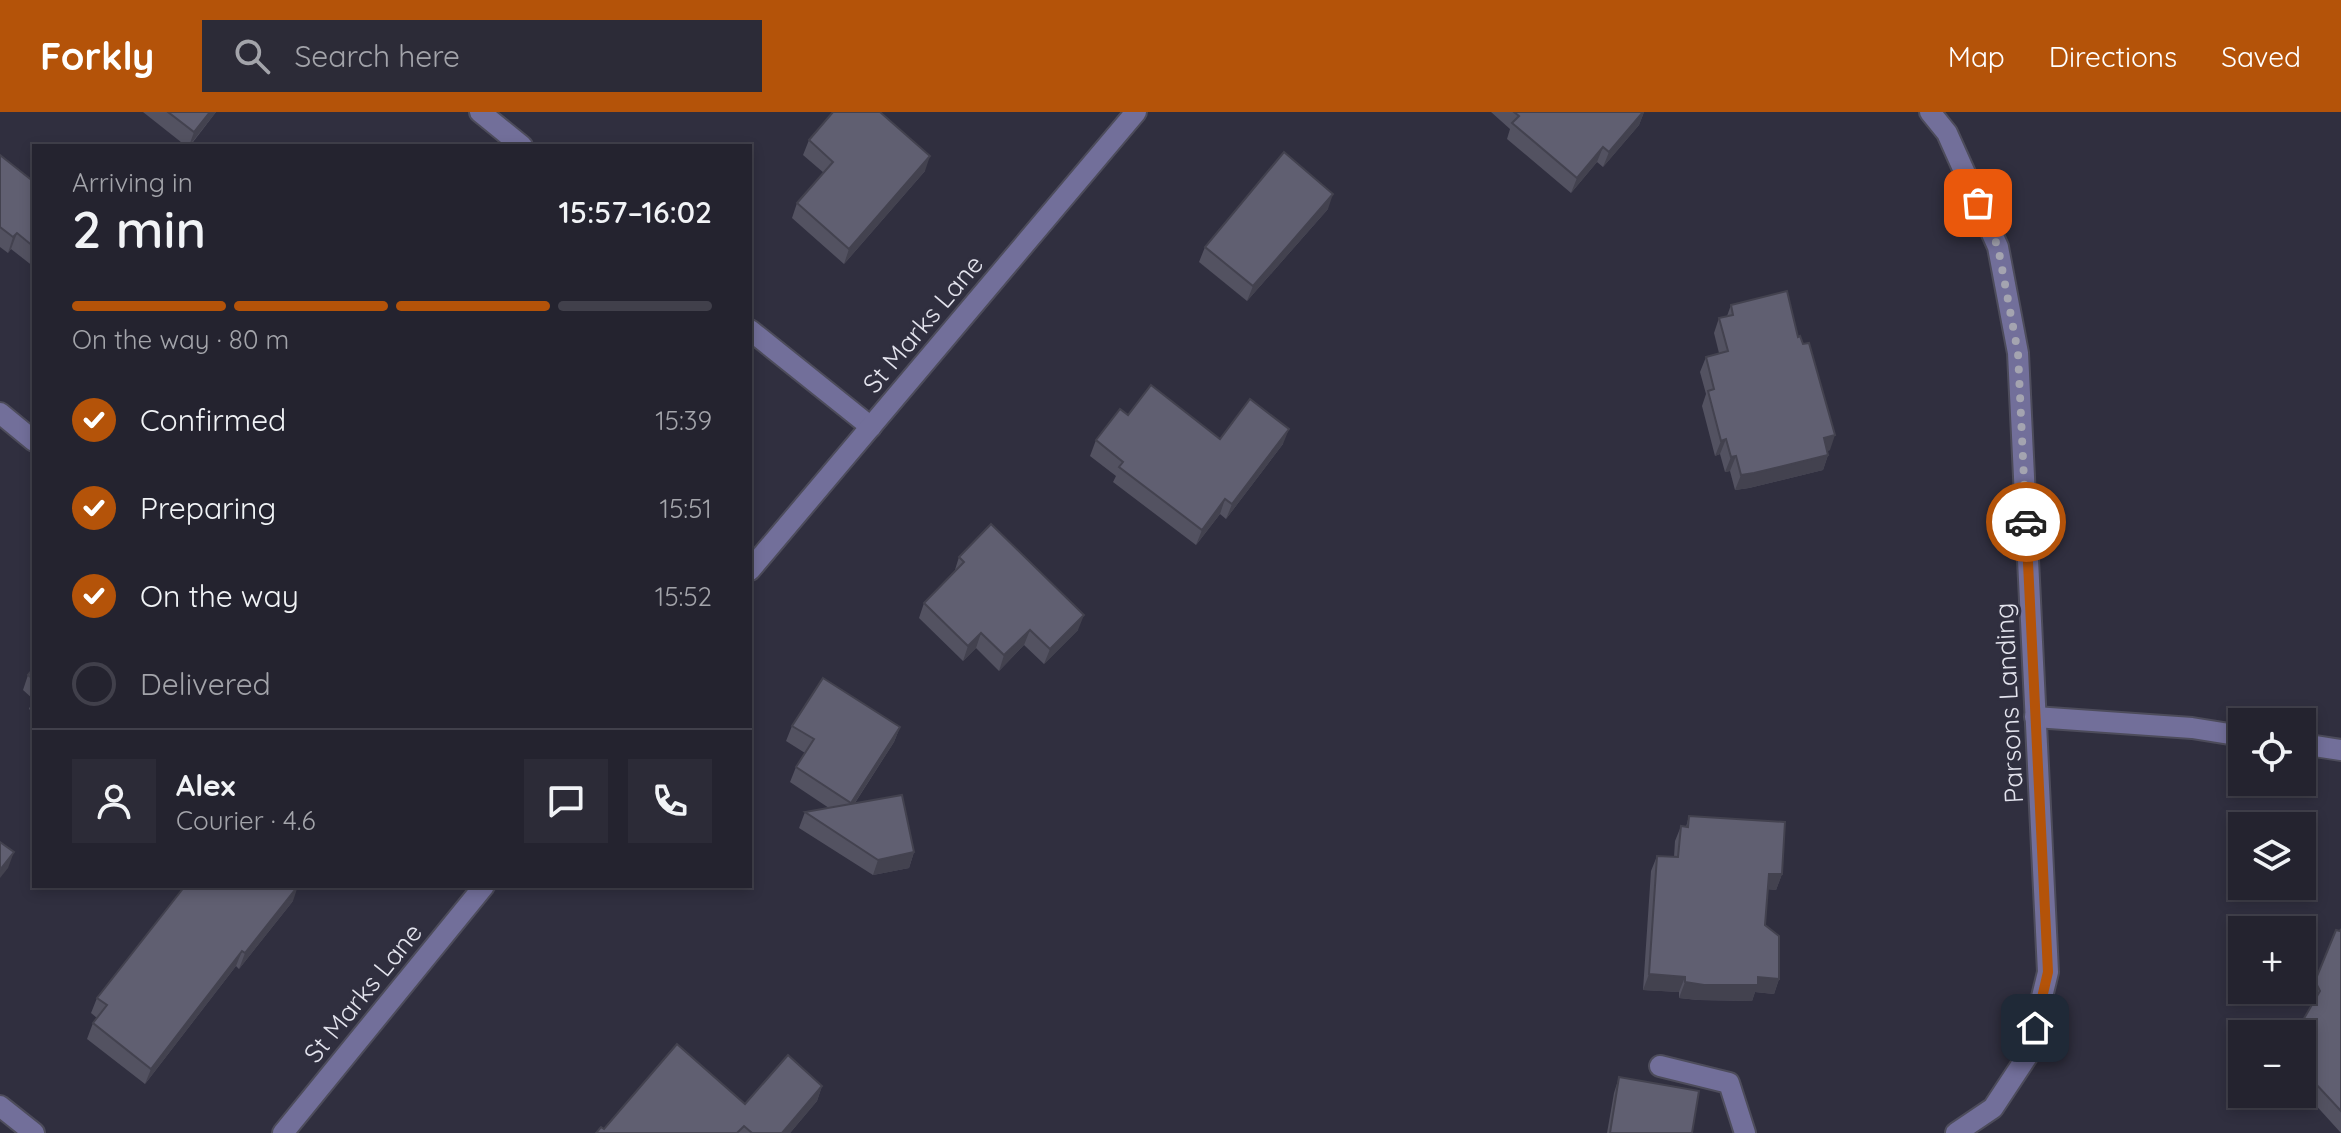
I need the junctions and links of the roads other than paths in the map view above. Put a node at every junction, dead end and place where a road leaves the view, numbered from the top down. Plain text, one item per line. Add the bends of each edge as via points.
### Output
1 (480, 112) edge
2 (1136, 112) edge
3 (1930, 112) edge
4 (520, 144) edge
5 (752, 332) edge
6 (0, 413) edge
7 (871, 427) junction
8 (32, 439) edge
9 (752, 568) edge
10 (2035, 717) junction
11 (2228, 734) edge
12 (2316, 746) edge
13 (2341, 750) edge
14 (482, 888) edge
15 (1660, 1066) dead end
16 (0, 1106) edge
17 (34, 1133) edge
18 (283, 1133) edge
19 (1745, 1133) edge
20 (1956, 1133) edge

1 - 4 street
2 - 7 street, St Marks Lane
3 - 10 street, Parsons Landing via 1947,133 1998,247 2018,353
5 - 7 street
6 - 8 street
7 - 9 street, St Marks Lane
10 - 11 street
10 - 20 street, Parsons Landing via 2048,972 2028,1055 1993,1108
12 - 13 street
14 - 18 street, St Marks Lane
15 - 19 street via 1729,1083
16 - 17 street

